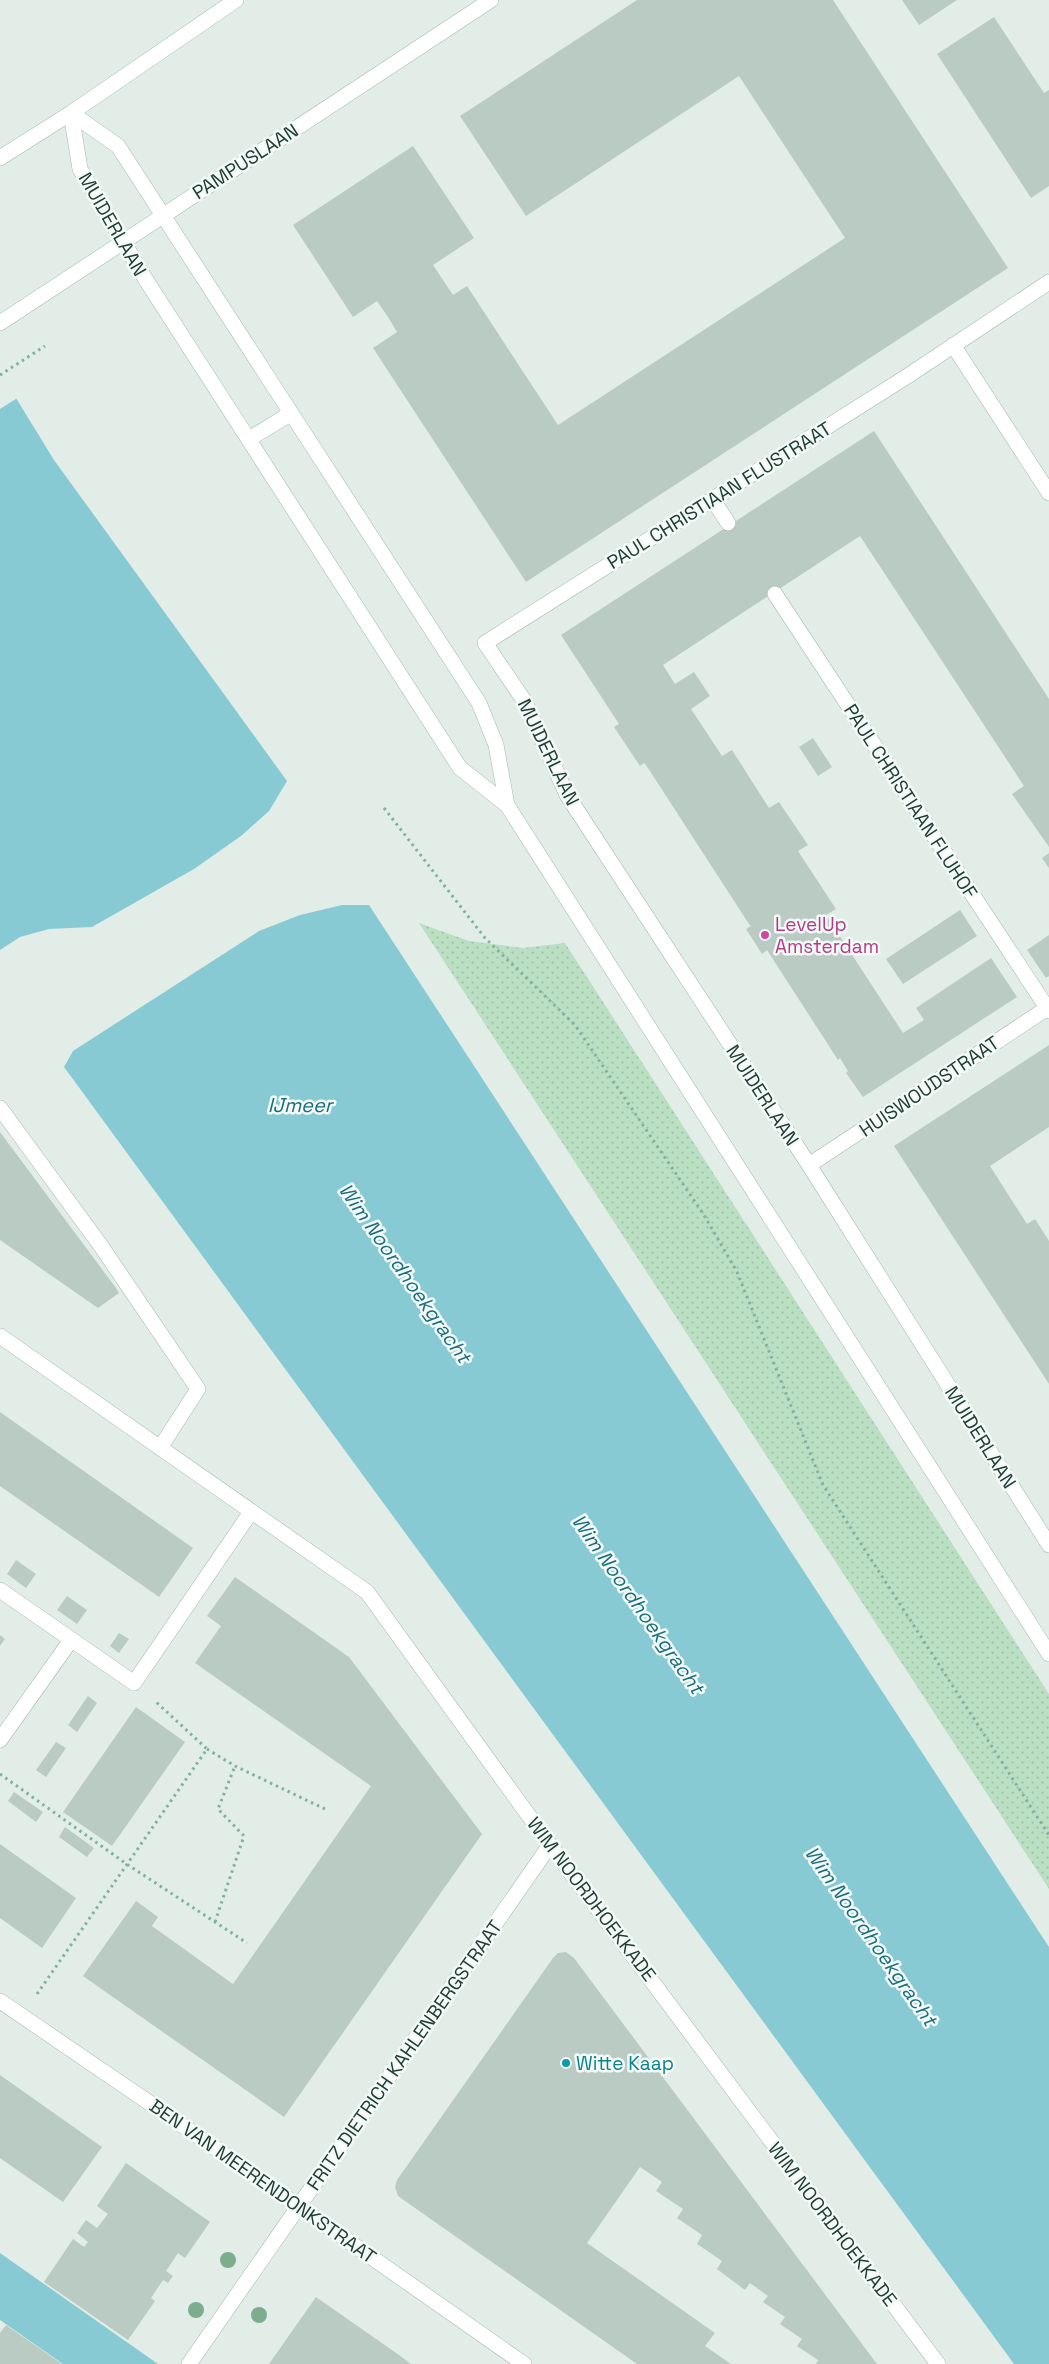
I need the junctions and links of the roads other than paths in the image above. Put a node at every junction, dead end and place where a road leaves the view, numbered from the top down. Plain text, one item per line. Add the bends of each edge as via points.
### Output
1 (236, 0) edge
2 (491, 0) edge
3 (71, 114) junction
4 (0, 158) edge
5 (162, 215) junction
6 (124, 242) junction
7 (1049, 282) edge
8 (0, 322) edge
9 (953, 345) junction
10 (290, 414) junction
11 (249, 439) junction
12 (1049, 493) edge
13 (713, 500) junction
14 (728, 523) dead end
15 (775, 594) dead end
16 (484, 643) joint
17 (507, 805) junction
18 (1048, 1008) edge
19 (0, 1108) edge
20 (810, 1166) junction
21 (0, 1336) edge
22 (160, 1448) junction
23 (251, 1512) junction
24 (1049, 1544) edge
25 (0, 1590) edge
26 (71, 1640) junction
27 (1049, 1654) edge
28 (0, 1740) edge
29 (550, 1845) junction
30 (0, 2001) edge
31 (300, 2207) junction
32 (189, 2364) edge
33 (524, 2364) edge
34 (938, 2364) edge

1 - 3 street
2 - 5 street, PAMPUSLAAN
3 - 4 street
3 - 5 street, MUIDERLAAN via 118,146
3 - 6 street, MUIDERLAAN via 80,169
5 - 6 street, PAMPUSLAAN
5 - 10 street, MUIDERLAAN
6 - 8 street, PAMPUSLAAN
6 - 11 street, MUIDERLAAN
7 - 9 street, PAUL CHRISTIAAN FLUSTRAAT
9 - 12 street
9 - 13 street, PAUL CHRISTIAAN FLUSTRAAT
10 - 11 street
10 - 17 street, MUIDERLAAN via 479,703 496,745
11 - 17 street, MUIDERLAAN via 460,768
13 - 14 street
13 - 16 street, PAUL CHRISTIAAN FLUSTRAAT
15 - 18 street, PAUL CHRISTIAAN FLUHOF
16 - 20 street, MUIDERLAAN via 525,702 567,795
17 - 27 street, MUIDERLAAN
18 - 20 street, HUISWOUDSTRAAT
19 - 22 street via 101,1246 198,1389
20 - 24 street, MUIDERLAAN
21 - 22 street, WIM NOORDHOEKKADE
22 - 23 street, WIM NOORDHOEKKADE
23 - 26 street via 134,1682
23 - 29 street, WIM NOORDHOEKKADE via 367,1592
25 - 26 street
26 - 28 street
29 - 31 street, FRITZ DIETRICH KAHLENBERGSTRAAT
29 - 34 street, WIM NOORDHOEKKADE
30 - 31 street, BEN VAN MEERENDONKSTRAAT
31 - 32 street, FRITZ DIETRICH KAHLENBERGSTRAAT
31 - 33 street, BEN VAN MEERENDONKSTRAAT

